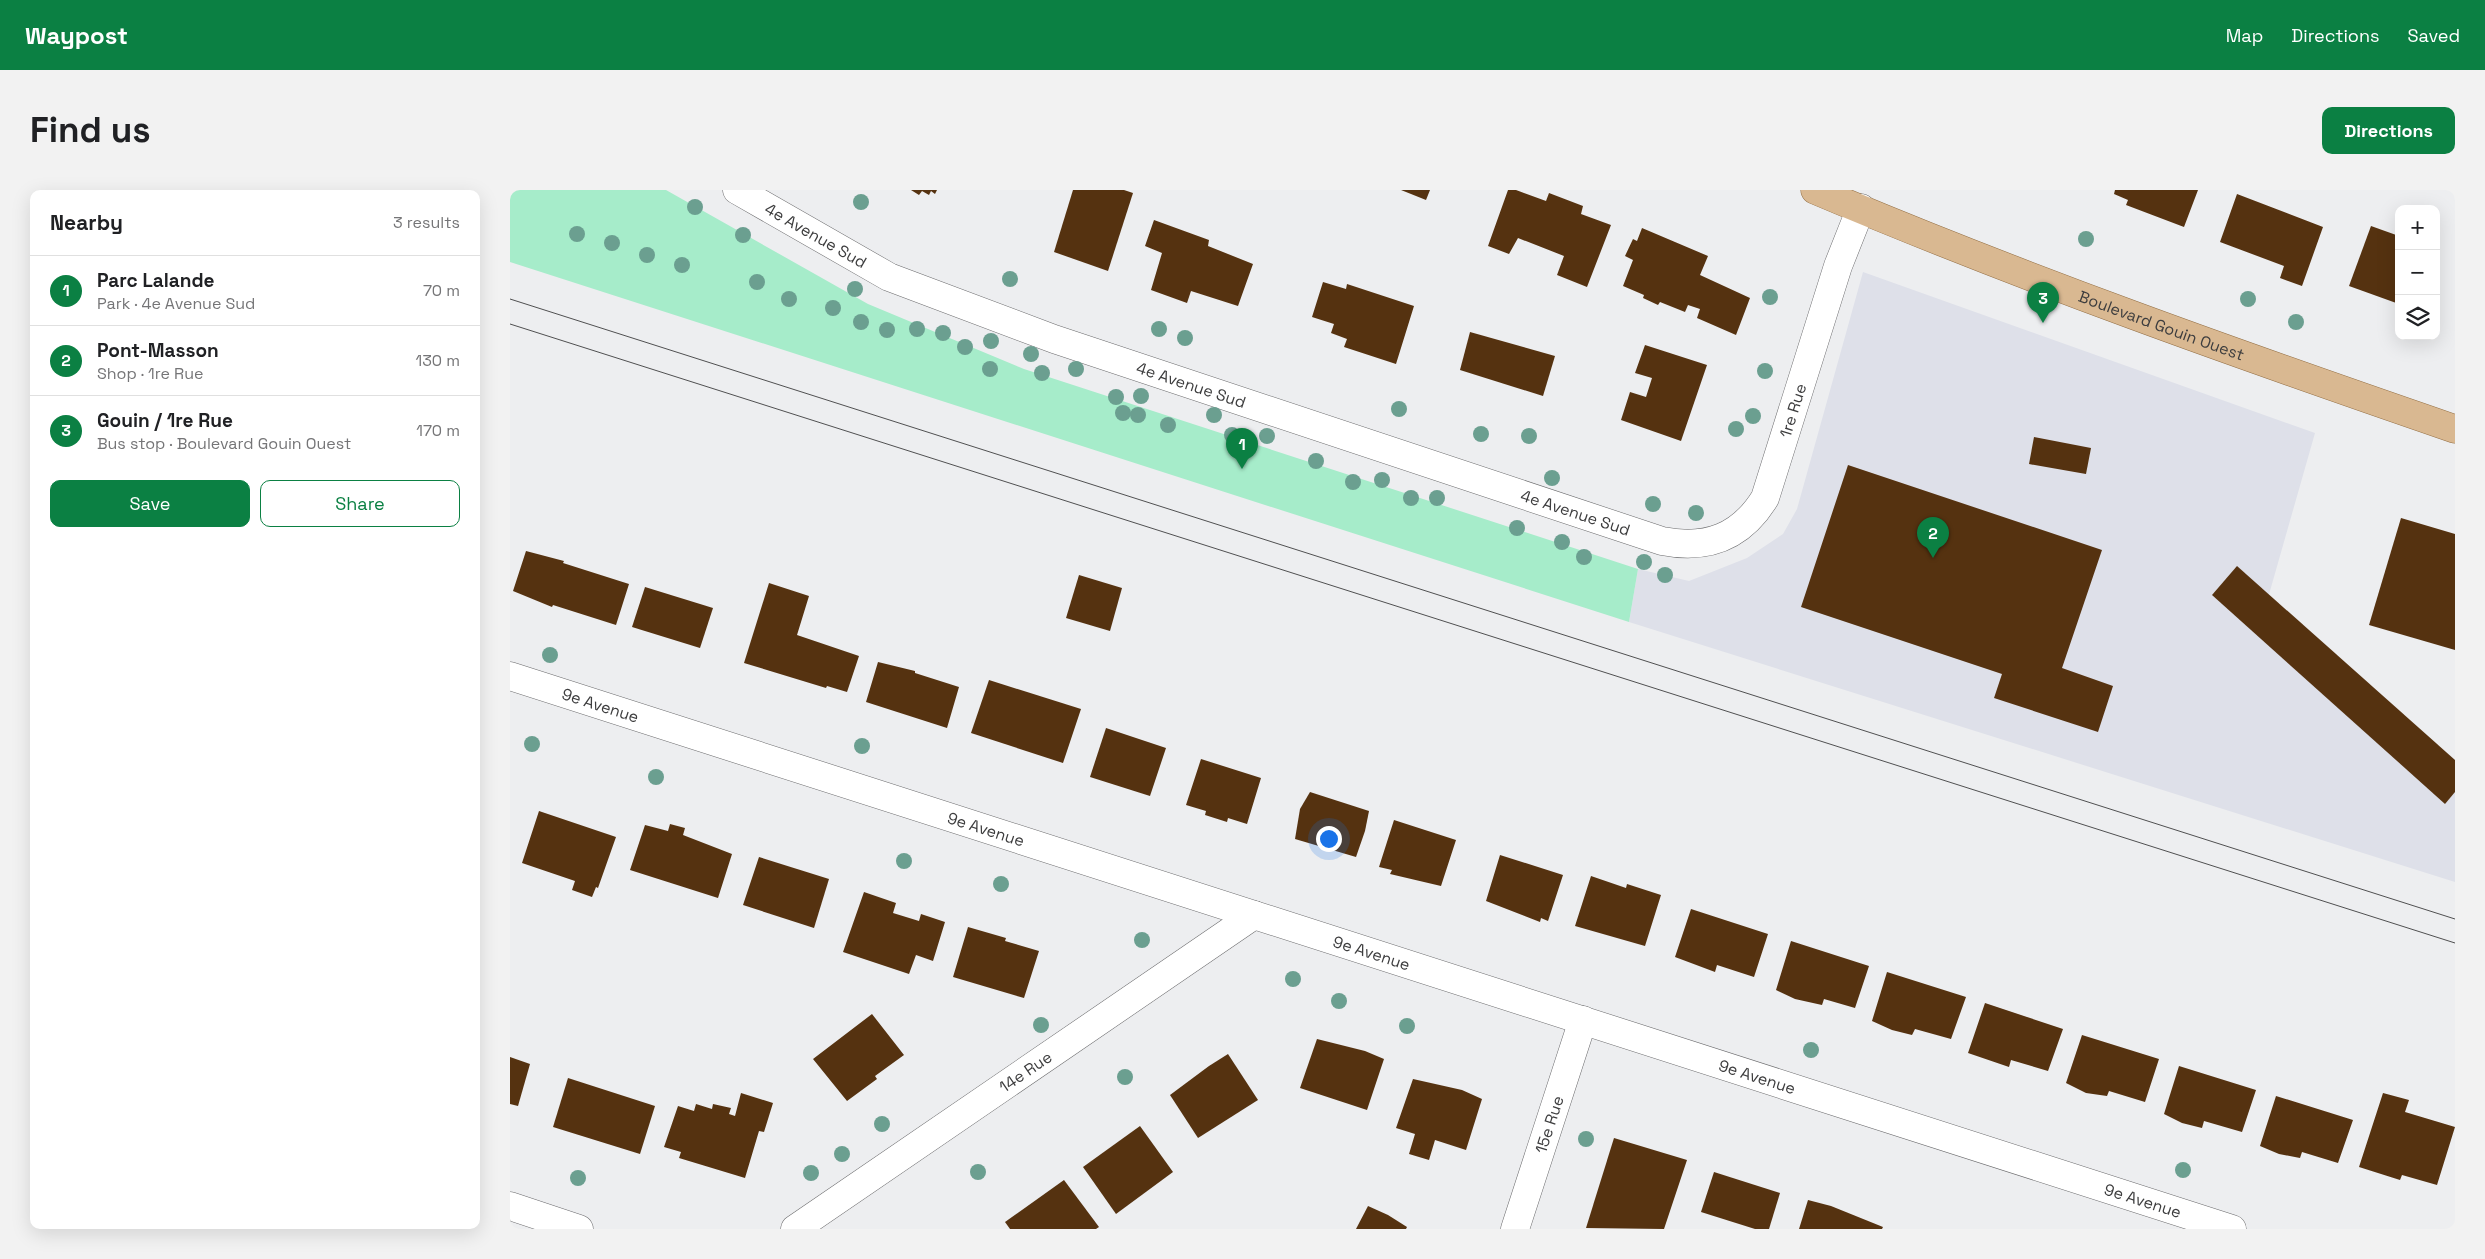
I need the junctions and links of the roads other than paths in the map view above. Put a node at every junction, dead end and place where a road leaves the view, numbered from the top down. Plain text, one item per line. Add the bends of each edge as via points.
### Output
1 (738, 190) edge
2 (1816, 190) edge
3 (1861, 208) junction
4 (2455, 429) edge
5 (1662, 541) joint
6 (510, 676) edge
7 (1254, 915) junction
8 (1583, 1020) junction
9 (510, 1206) edge
10 (579, 1229) edge
11 (795, 1229) edge
12 (1515, 1229) edge
13 (2232, 1229) edge

1 - 5 street, 4e Avenue Sud via 889,277 1054,339
2 - 3 main road, Boulevard Gouin Ouest
3 - 4 main road, Boulevard Gouin Ouest via 2255,361
3 - 5 street, 1re Rue via 1838,266 1765,498 1748,522 1712,541 1678,544
6 - 7 street, 9e Avenue
7 - 8 street, 9e Avenue
7 - 11 street, 14e Rue
8 - 12 street, 15e Rue
8 - 13 street, 9e Avenue
9 - 10 street

